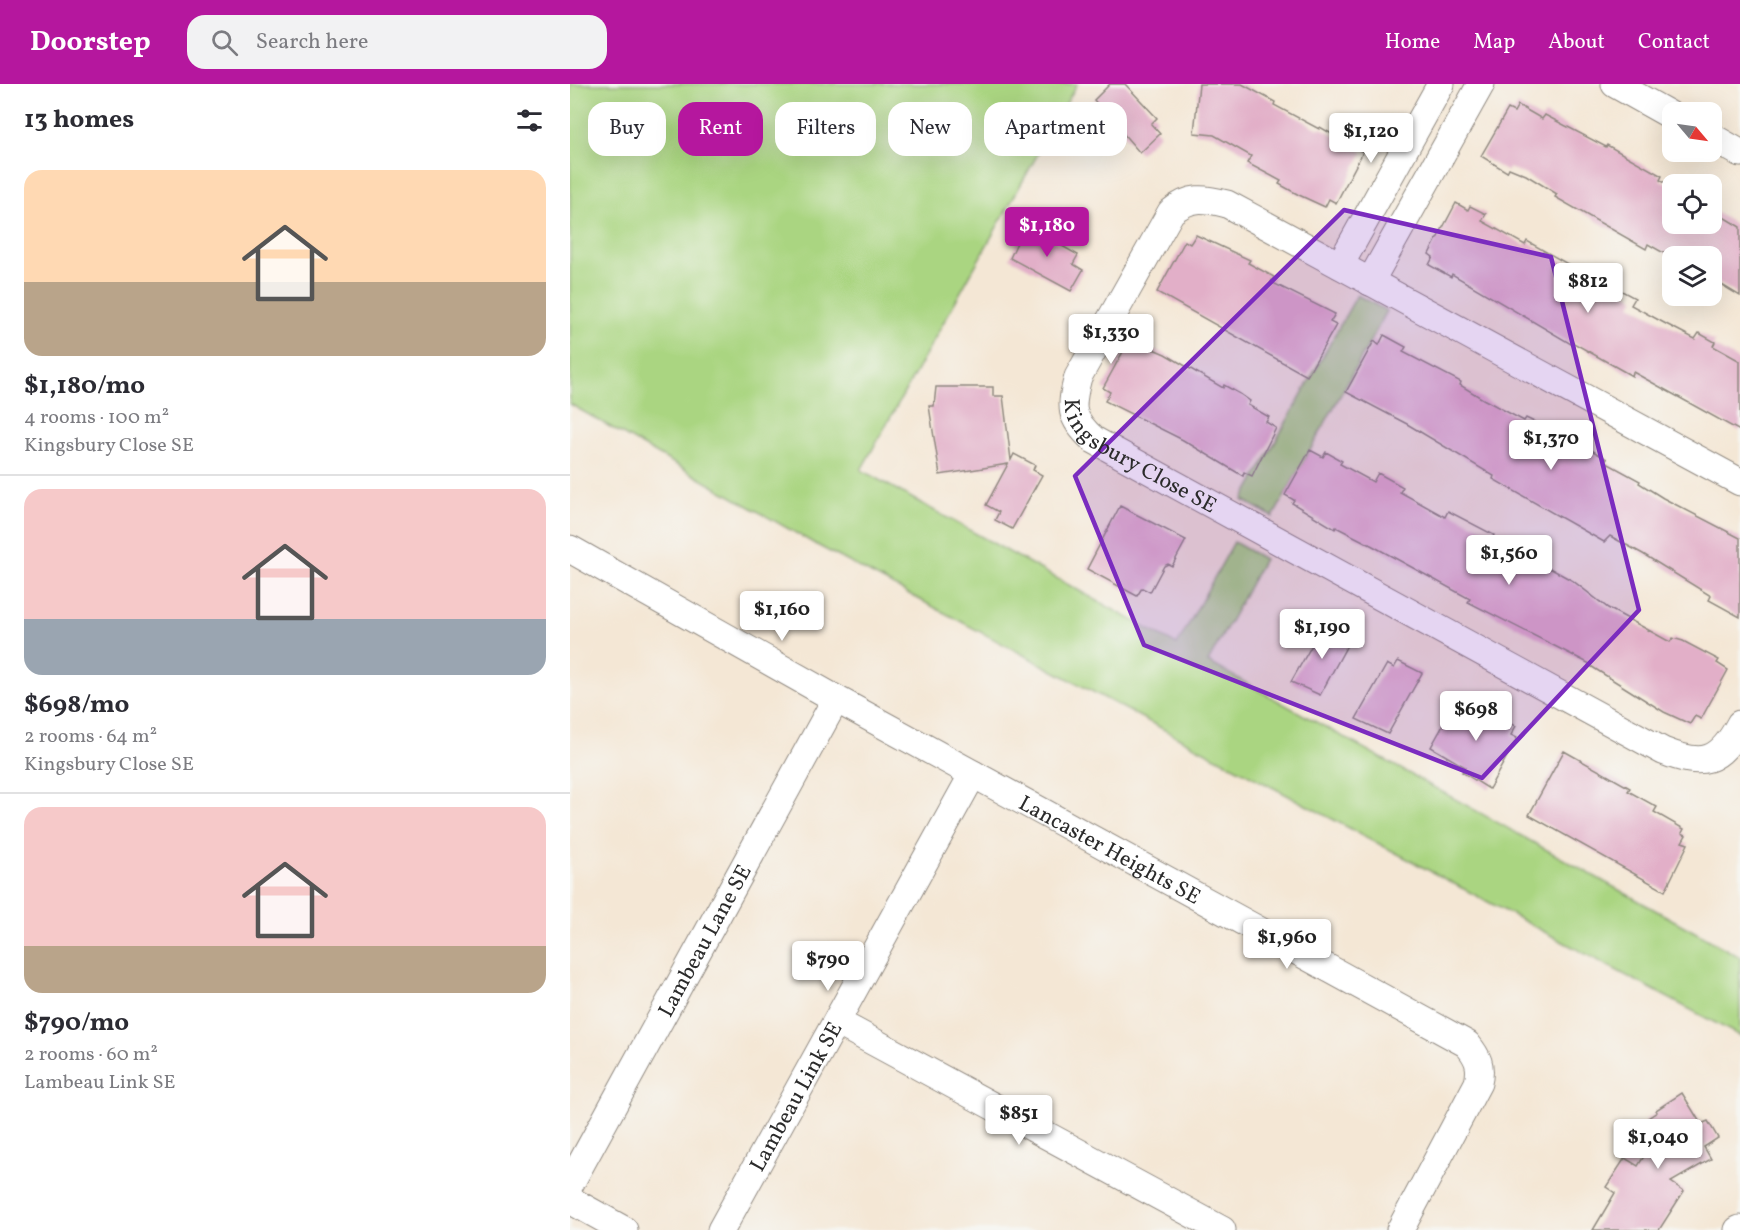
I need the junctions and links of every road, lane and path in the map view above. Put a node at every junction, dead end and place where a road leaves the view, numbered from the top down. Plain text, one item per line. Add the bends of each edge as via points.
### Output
1 (1441, 84) edge
2 (1481, 84) edge
3 (1615, 84) edge
4 (1662, 110) edge
5 (1722, 143) edge
6 (1740, 153) edge
7 (1340, 265) junction
8 (1370, 282) junction
9 (1740, 482) edge
10 (570, 549) edge
11 (837, 699) junction
12 (1740, 724) edge
13 (973, 774) junction
14 (837, 1022) junction
15 (570, 1184) edge
16 (570, 1200) edge
17 (624, 1230) edge
18 (721, 1230) edge
19 (1222, 1230) edge
20 (1400, 1230) edge

1 - 7 street
2 - 8 street
3 - 4 street
5 - 6 street
7 - 8 street, Kingsbury Close SE
7 - 12 street, Kingsbury Close SE via 1227,204 1196,198 1182,203 1171,212 1078,377 1072,414 1094,440 1663,751 1700,762 1719,753
8 - 9 street, Kingsbury Close SE
10 - 11 street, Lancaster Heights SE
11 - 13 street, Lancaster Heights SE
11 - 15 street, Lambeau Lane SE
13 - 14 street, Lambeau Link SE
13 - 20 street, Lancaster Heights SE via 1467,1044 1477,1056 1481,1071 1478,1083
14 - 18 street, Lambeau Link SE
14 - 19 street
16 - 17 street

